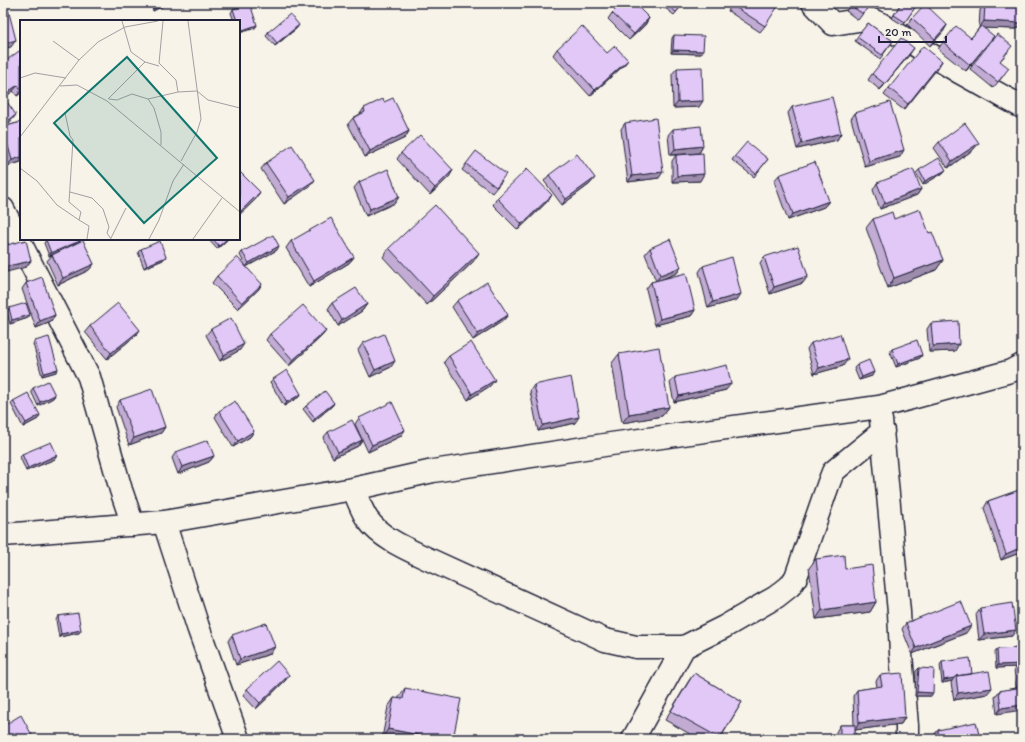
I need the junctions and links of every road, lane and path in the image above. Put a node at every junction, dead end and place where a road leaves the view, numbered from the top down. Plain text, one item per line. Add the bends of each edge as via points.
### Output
1 (813, 3) edge
2 (1022, 107) edge
3 (3, 209) edge
4 (1022, 365) edge
5 (879, 406) junction
6 (883, 431) junction
7 (353, 489) junction
8 (164, 522) junction
9 (133, 525) junction
10 (3, 535) edge
11 (684, 647) junction
12 (238, 739) edge
13 (633, 739) edge
14 (907, 739) edge

1 - 2 street via 832,24 865,19 881,24
3 - 9 street via 89,376
4 - 5 street via 1011,371
5 - 6 street
5 - 7 street via 433,471
6 - 11 street via 833,472 796,577 790,586 743,616
6 - 14 street
7 - 8 street
7 - 11 street via 368,520 384,536 421,556 605,640 636,647
8 - 9 street
8 - 12 street
9 - 10 street
11 - 13 street

